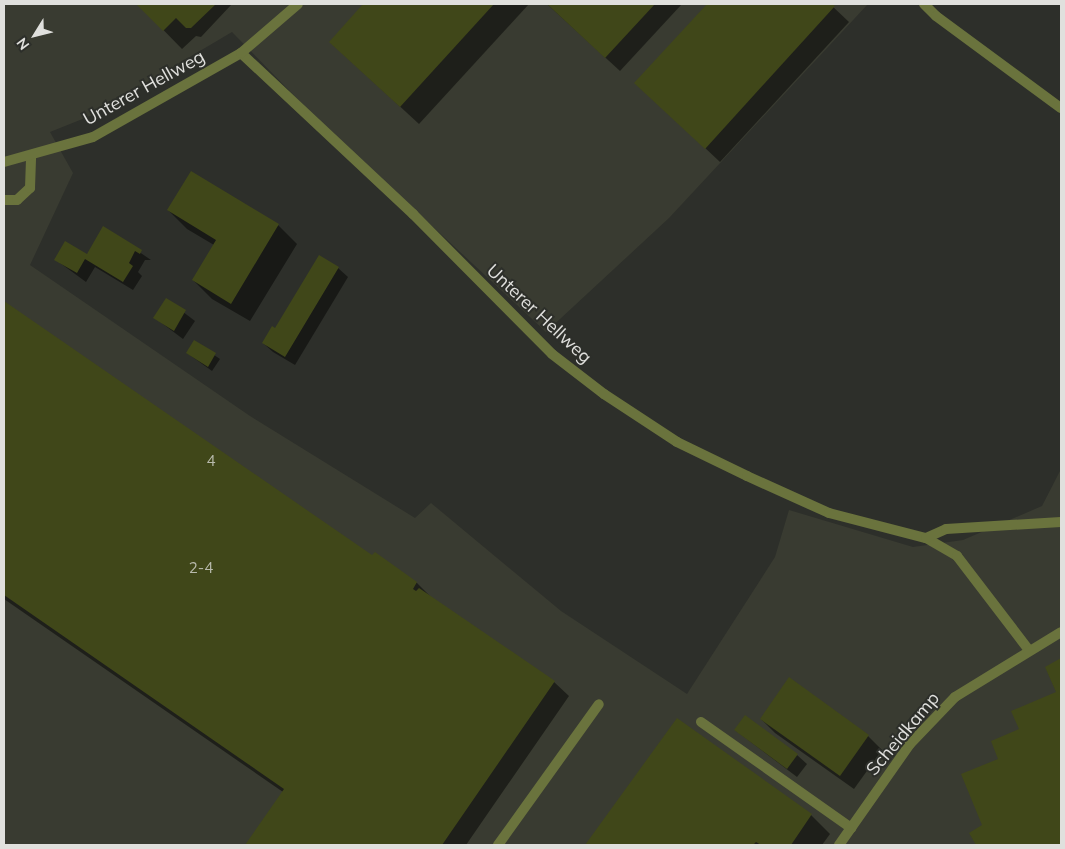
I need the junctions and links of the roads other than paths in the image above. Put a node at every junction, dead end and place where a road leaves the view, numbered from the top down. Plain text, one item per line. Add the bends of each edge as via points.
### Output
1 (298, 4) edge
2 (924, 4) edge
3 (241, 53) junction
4 (1061, 108) edge
5 (31, 156) junction
6 (4, 162) edge
7 (4, 200) edge
8 (1061, 522) edge
9 (926, 538) junction
10 (1061, 632) edge
11 (1028, 649) junction
12 (599, 704) dead end
13 (701, 722) dead end
14 (851, 828) junction
15 (498, 845) edge
16 (839, 845) edge

1 - 3 street, Unterer Hellweg
2 - 4 street
3 - 5 street, Unterer Hellweg via 93,137
3 - 9 street, Unterer Hellweg via 412,214 552,354 613,401 677,442 830,512
5 - 6 street, Unterer Hellweg
5 - 7 street via 30,188 17,200
8 - 9 street via 946,529
9 - 11 street, Unterer Hellweg via 957,556
10 - 11 street, Scheidkamp
11 - 14 street, Scheidkamp via 955,697 910,744
12 - 15 street
13 - 14 street
14 - 16 street, Scheidkamp

